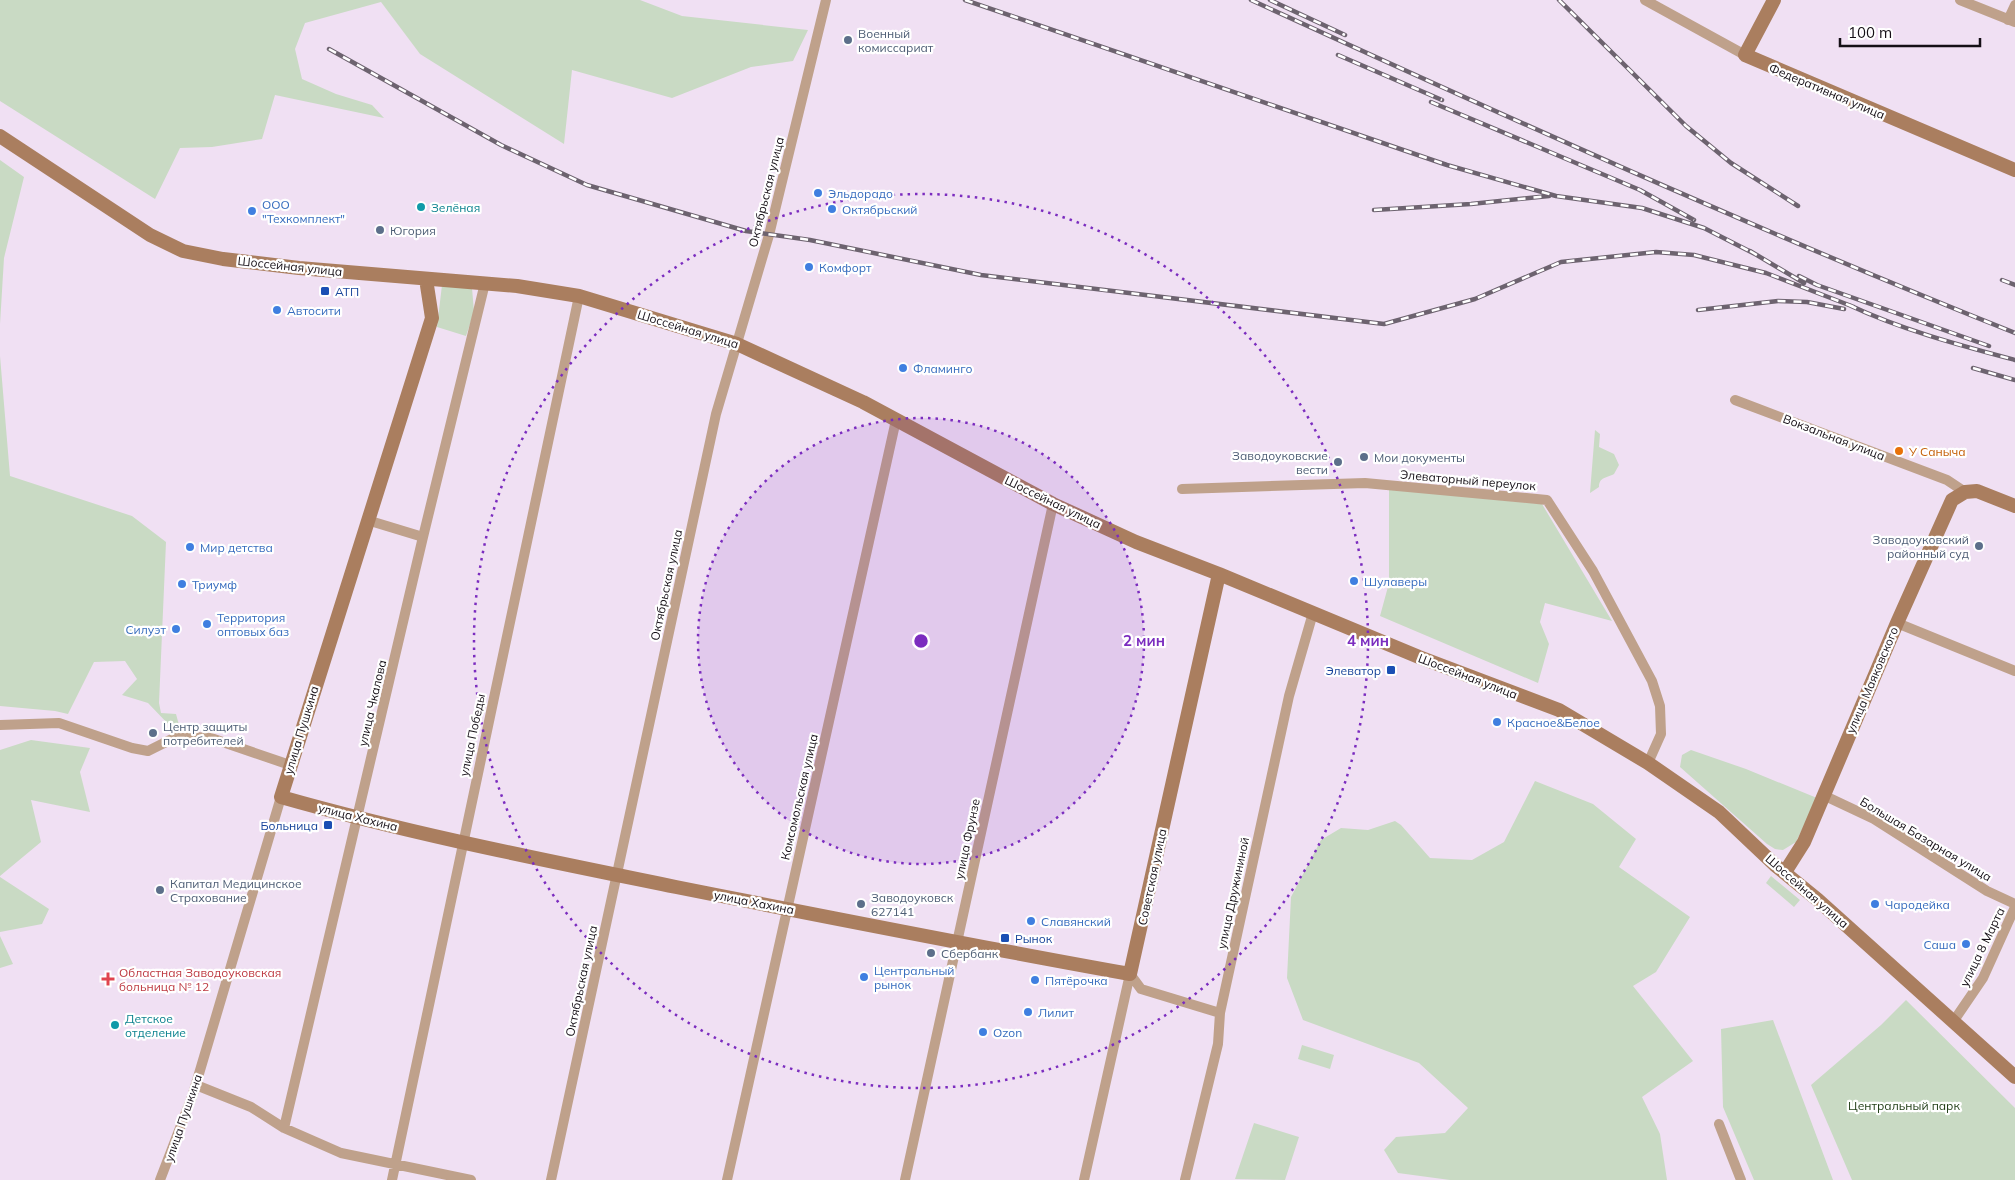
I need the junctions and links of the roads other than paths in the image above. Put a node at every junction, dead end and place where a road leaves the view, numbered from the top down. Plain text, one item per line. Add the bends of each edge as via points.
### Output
1 (826, 0) edge
2 (1644, 0) edge
3 (1774, 0) edge
4 (1960, 0) edge
5 (2015, 5) edge
6 (2011, 21) edge
7 (1745, 55) junction
8 (0, 136) edge
9 (2015, 170) edge
10 (426, 279) junction
11 (484, 283) junction
12 (579, 296) junction
13 (737, 344) junction
14 (1735, 400) dead end
15 (896, 420) junction
16 (1182, 489) dead end
17 (1965, 492) junction
18 (1053, 504) junction
19 (2015, 506) edge
20 (367, 520) junction
21 (423, 536) junction
22 (1219, 574) junction
23 (1313, 613) junction
24 (1897, 623) junction
25 (2015, 672) edge
26 (0, 724) edge
27 (1648, 763) junction
28 (290, 766) junction
29 (1823, 795) junction
30 (281, 797) junction
31 (358, 819) junction
32 (462, 842) junction
33 (1785, 872) junction
34 (616, 875) junction
35 (2015, 906) edge
36 (787, 909) junction
37 (957, 943) junction
38 (1130, 974) junction
39 (1220, 1013) junction
40 (1952, 1022) junction
41 (2015, 1077) edge
42 (196, 1085) junction
43 (1719, 1124) dead end
44 (284, 1128) junction
45 (394, 1165) junction
46 (160, 1180) edge
47 (392, 1180) edge
48 (471, 1180) edge
49 (551, 1180) edge
50 (727, 1180) edge
51 (905, 1180) edge
52 (1084, 1180) edge
53 (1185, 1180) edge
54 (1741, 1180) edge

1 - 13 street, Октябрьская улица via 768,235
2 - 7 street, Федеративная улица
3 - 7 street
4 - 6 street
5 - 6 street
7 - 9 street, Федеративная улица
8 - 10 street, Шоссейная улица via 150,235 183,251 223,260
10 - 11 street, Шоссейная улица
10 - 20 street, улица Пушкина via 432,318
11 - 12 street, Шоссейная улица
11 - 21 street, улица Чкалова
12 - 13 street, Шоссейная улица
12 - 32 street, улица Победы
13 - 15 street, Шоссейная улица via 815,378
13 - 34 street, Октябрьская улица via 716,414
14 - 17 street, Вокзальная улица via 1947,480
15 - 18 street, Шоссейная улица
15 - 36 street, Комсомольская улица
16 - 27 street, Элеваторный переулок via 1365,483 1547,500 1593,571 1652,681 1660,706 1660,734
17 - 19 street, Вокзальная улица via 1977,491
17 - 24 street, улица Маяковского via 1952,500
18 - 22 street, Шоссейная улица via 1136,542
18 - 37 street, улица Фрунзе
20 - 21 street
20 - 28 street, улица Пушкина
21 - 31 street, улица Чкалова
22 - 23 street, Шоссейная улица
22 - 38 street, Советская улица
23 - 27 street, Шоссейная улица via 1559,710
23 - 39 street, улица Дружининой via 1289,696
24 - 25 street
24 - 29 street, улица Маяковского
26 - 28 street via 59,724 148,751 178,736 211,738
27 - 33 street, Шоссейная улица via 1719,812
28 - 30 street, улица Пушкина
29 - 33 street, улица Маяковского via 1804,842
29 - 35 street, Большая Базарная улица via 1874,819 1979,887
30 - 31 street, улица Хахина
30 - 42 street, улица Пушкина
31 - 32 street, улица Хахина
31 - 44 street, улица Чкалова
32 - 34 street, улица Хахина
32 - 45 street, улица Победы
33 - 40 street, Шоссейная улица
34 - 36 street, улица Хахина
34 - 49 street, Октябрьская улица
35 - 40 street, улица 8 Марта via 1983,978
36 - 37 street, улица Хахина
36 - 50 street, Комсомольская улица
37 - 38 street, улица Хахина
37 - 51 street, улица Фрунзе
38 - 39 street via 1141,989
38 - 52 street, Советская улица
39 - 53 street, улица Дружининой via 1218,1044
40 - 41 street, Шоссейная улица
42 - 44 street via 251,1107
42 - 46 street, улица Пушкина
43 - 54 street
44 - 45 street via 340,1153
45 - 47 street, улица Победы
45 - 48 street

